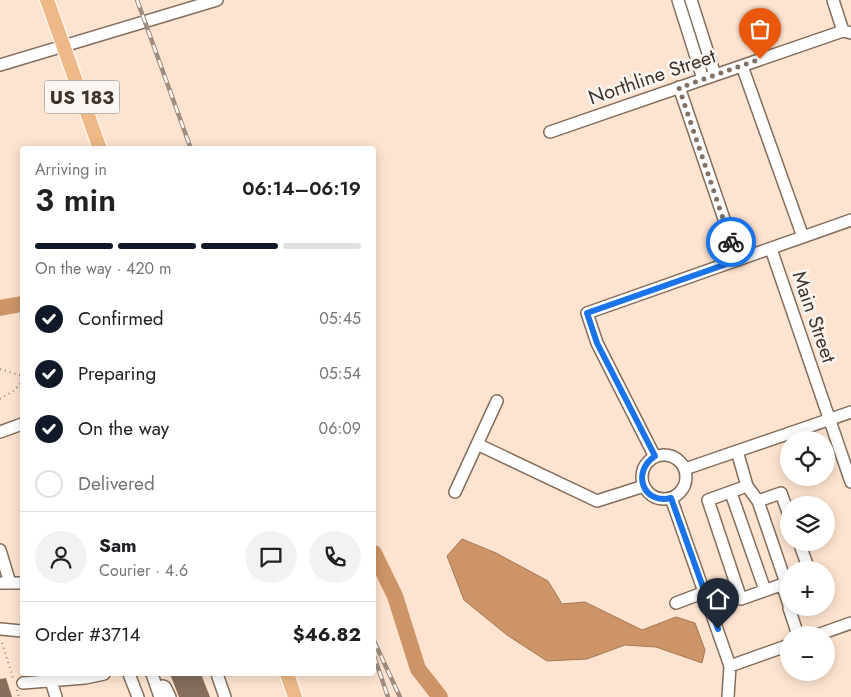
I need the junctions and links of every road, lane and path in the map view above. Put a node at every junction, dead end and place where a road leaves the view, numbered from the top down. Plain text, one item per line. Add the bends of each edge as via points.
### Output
1 (47, 0) edge
2 (216, 0) edge
3 (678, 0) edge
4 (691, 0) edge
5 (833, 0) edge
6 (847, 32) edge
7 (64, 46) junction
8 (0, 65) edge
9 (742, 66) junction
10 (715, 75) junction
11 (703, 79) junction
12 (679, 88) junction
13 (550, 132) dead end
14 (99, 146) edge
15 (851, 220) edge
16 (803, 237) junction
17 (770, 249) junction
18 (738, 260) junction
19 (0, 369) edge
20 (20, 375) edge
21 (20, 384) edge
22 (0, 399) edge
23 (497, 401) dead end
24 (851, 412) edge
25 (829, 420) junction
26 (20, 425) edge
27 (0, 432) edge
28 (477, 444) junction
29 (737, 452) junction
30 (655, 456) junction
31 (684, 469) junction
32 (851, 482) edge
33 (644, 486) junction
34 (747, 486) junction
35 (455, 492) dead end
36 (731, 493) junction
37 (781, 496) edge
38 (671, 498) junction
39 (758, 501) junction
40 (0, 550) edge
41 (780, 565) edge
42 (5, 583) edge
43 (20, 583) edge
44 (780, 585) edge
45 (765, 590) junction
46 (705, 592) junction
47 (676, 603) dead end
48 (851, 623) edge
49 (0, 629) edge
50 (835, 629) edge
51 (20, 631) edge
52 (2, 643) dead end
53 (780, 648) edge
54 (730, 666) junction
55 (94, 676) edge
56 (130, 676) edge
57 (153, 676) edge
58 (218, 676) edge
59 (288, 676) edge
60 (64, 677) edge
61 (51, 681) junction
62 (23, 683) dead end
63 (159, 692) edge
64 (728, 692) edge
65 (20, 697) edge
66 (56, 697) edge
67 (138, 697) edge
68 (170, 697) edge
69 (225, 697) edge
70 (295, 697) edge

1 - 7 main road, US 183
2 - 7 street
3 - 11 street
4 - 10 street
5 - 6 street
6 - 9 street, Northline Street
7 - 8 street
7 - 14 main road, US 183
9 - 10 street, Northline Street
9 - 16 street
10 - 11 street, Northline Street
11 - 12 street, Northline Street
12 - 13 street, Northline Street
12 - 18 street
15 - 16 street
16 - 17 street
17 - 18 street
17 - 25 street, Main Street
18 - 30 street via 587,313 597,343
19 - 20 path
21 - 22 path
23 - 28 street
24 - 25 street
25 - 29 street
25 - 32 street, Main Street
26 - 27 street
28 - 33 street via 597,502
28 - 35 street
29 - 31 street
29 - 34 street
30 - 31 street via 677,459
30 - 33 street via 642,472
31 - 38 street via 684,486
33 - 38 street via 653,496
34 - 36 street
34 - 39 street
36 - 45 street
36 - 45 street via 708,500 741,599
37 - 39 street via 780,493
38 - 46 street
39 - 41 street
40 - 42 street
42 - 43 street
44 - 45 street
46 - 47 street
46 - 54 street
48 - 50 street
49 - 51 street
52 - 65 path
53 - 54 street
54 - 64 street
55 - 60 street
56 - 67 street
57 - 63 street
58 - 69 street
59 - 70 main road
60 - 61 street
61 - 62 street
61 - 66 street
63 - 68 street via 163,686 166,687

